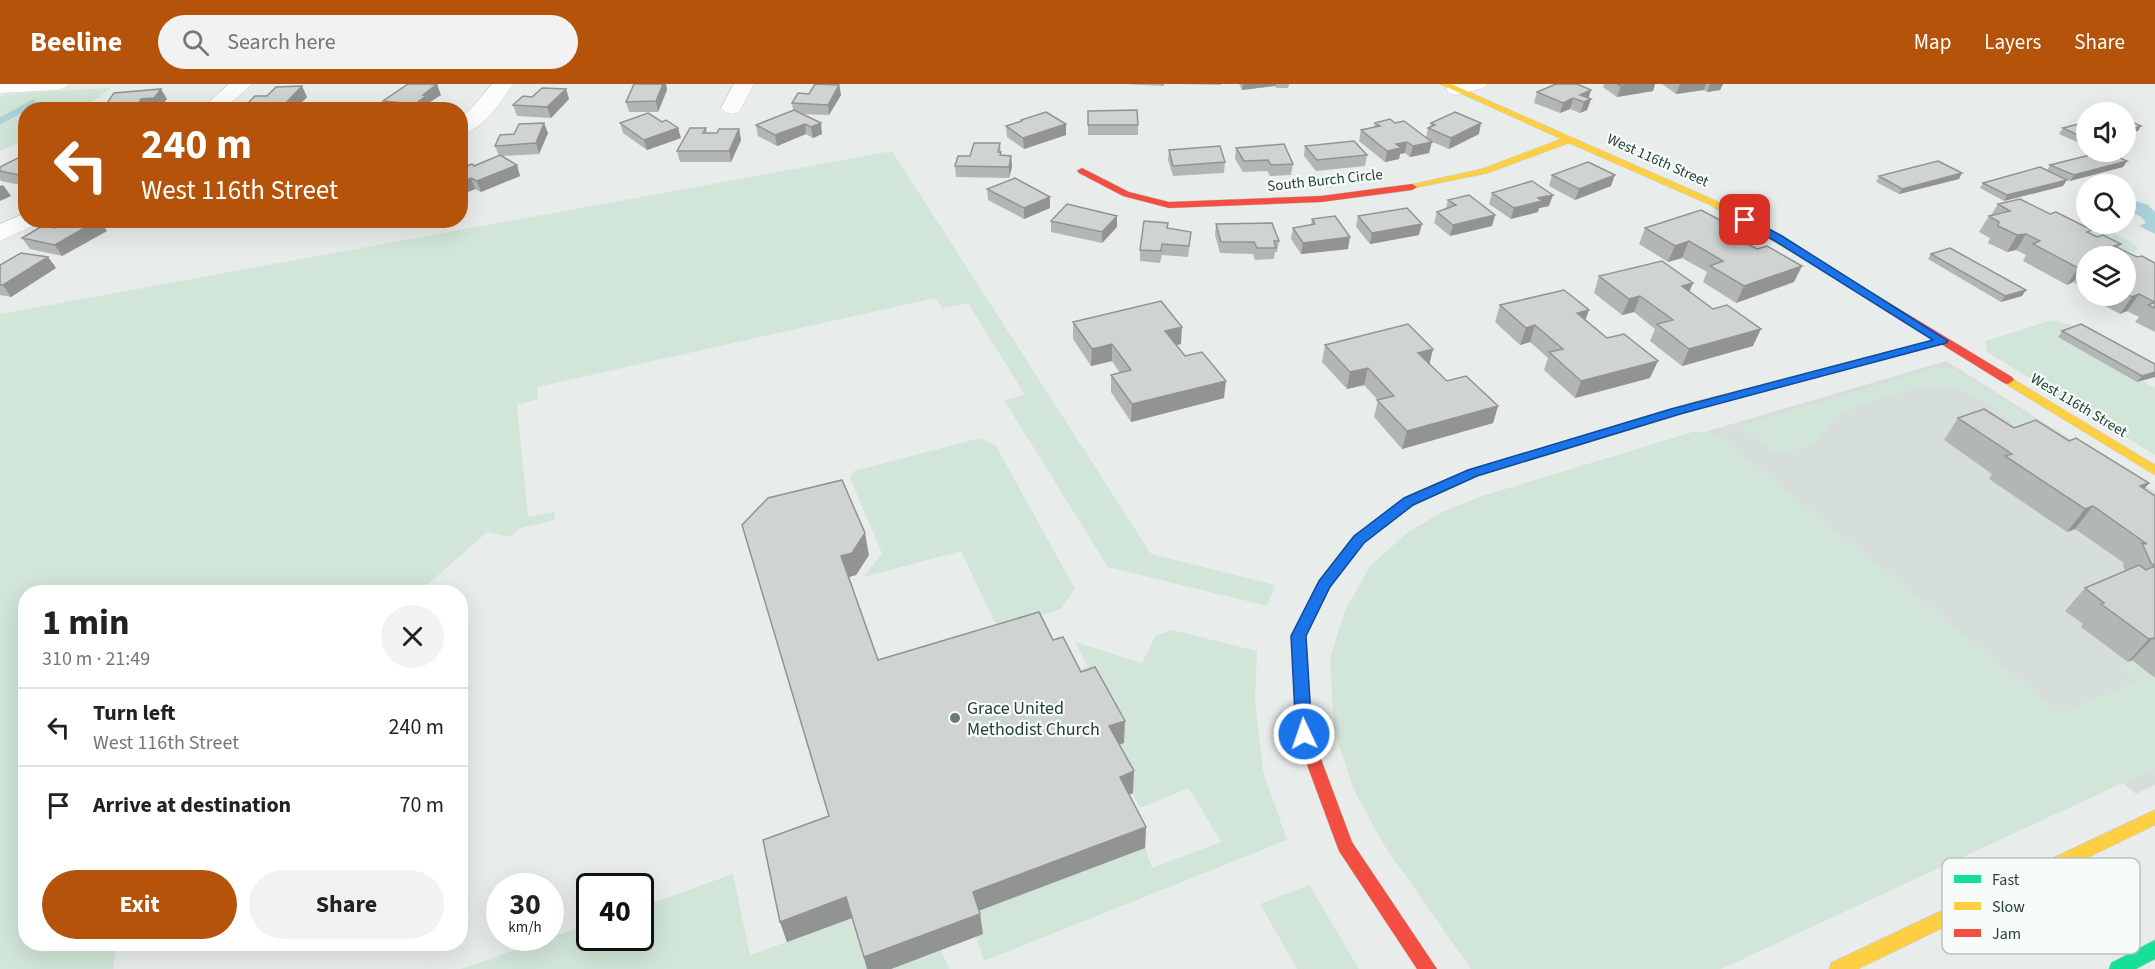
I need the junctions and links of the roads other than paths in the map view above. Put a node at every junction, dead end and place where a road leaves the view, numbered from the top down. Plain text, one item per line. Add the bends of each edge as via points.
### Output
1 (58, 84) edge
2 (242, 84) edge
3 (503, 84) edge
4 (744, 84) edge
5 (1477, 84) edge
6 (1450, 86) edge
7 (0, 87) edge
8 (220, 102) edge
9 (732, 108) dead end
10 (468, 123) edge
11 (1570, 139) junction
12 (1082, 171) dead end
13 (18, 224) edge
14 (0, 234) edge
15 (1942, 341) junction
16 (2155, 471) edge
17 (2155, 817) edge
18 (2069, 858) edge
19 (1942, 919) edge
20 (2155, 950) edge
21 (1428, 969) edge
22 (1838, 969) edge
23 (2118, 969) edge

1 - 7 street
2 - 8 street
3 - 10 street
4 - 9 street
5 - 6 street
6 - 11 street, West 116th Street
11 - 12 street, South Burch Circle via 1485,171 1404,189 1321,199 1169,205 1126,194
11 - 15 street, West 116th Street via 1711,202 1779,239
13 - 14 street
15 - 16 street, West 116th Street
15 - 21 street via 1698,405 1473,473 1408,502 1359,539 1324,584 1299,636 1304,734 1345,846
17 - 18 street
19 - 22 street
20 - 23 street

